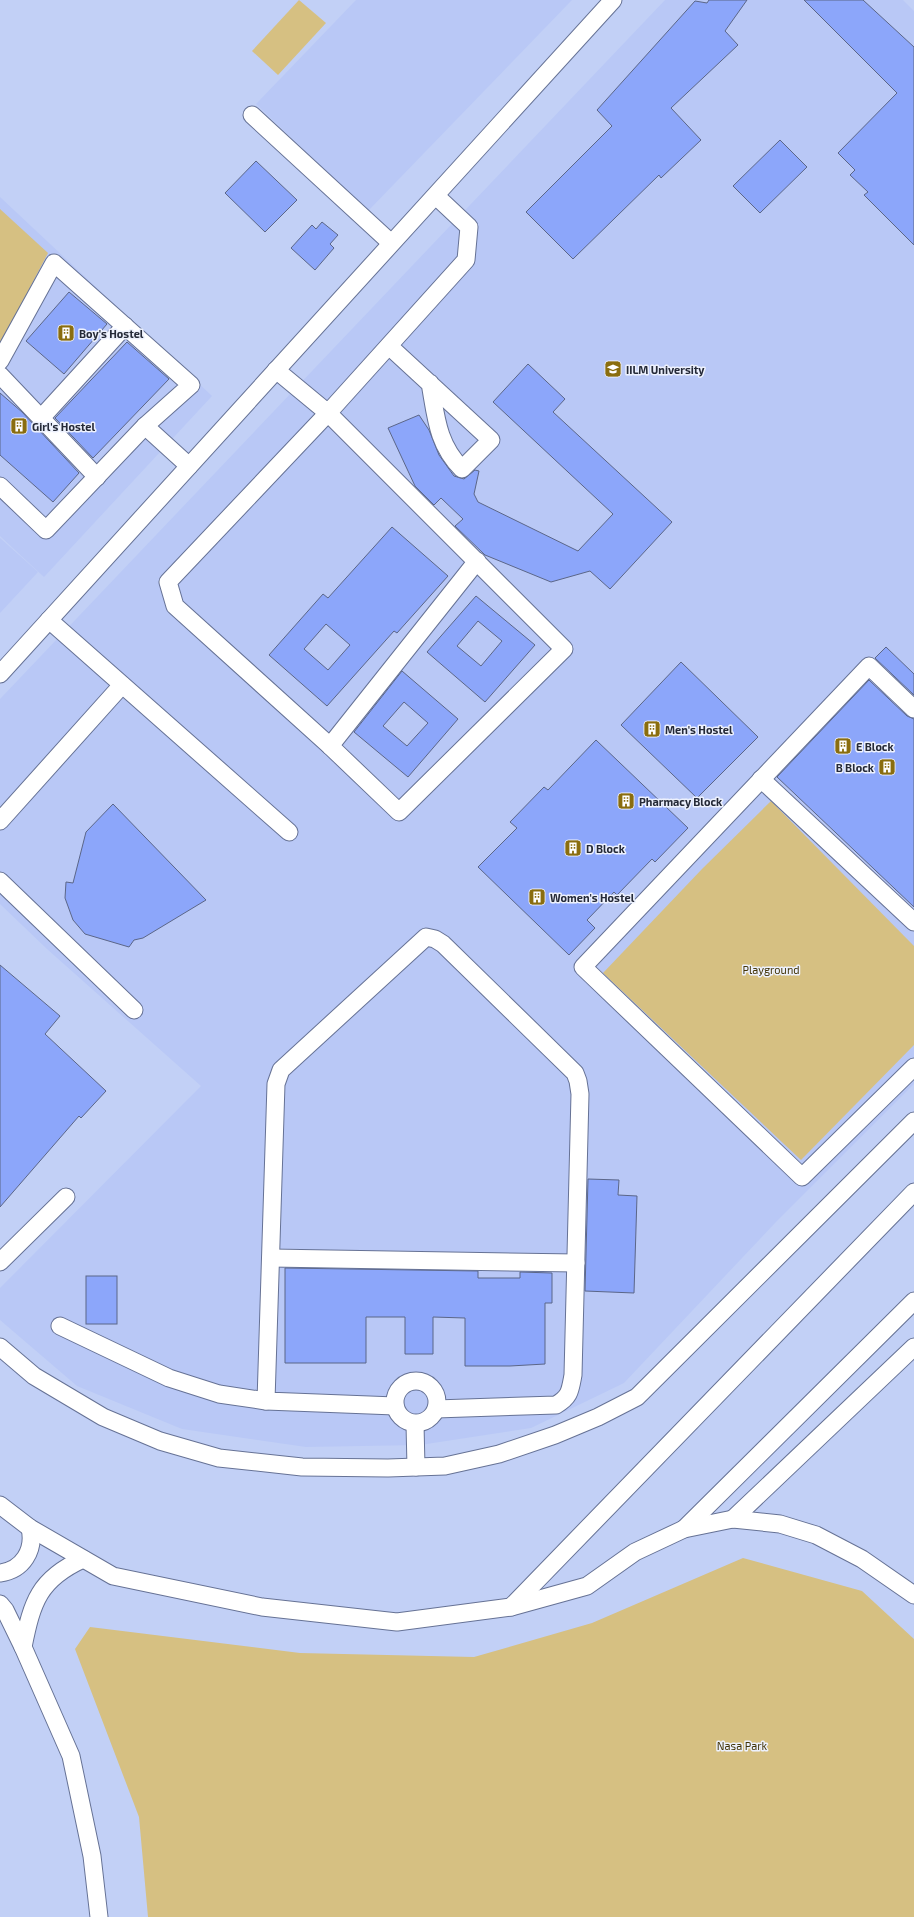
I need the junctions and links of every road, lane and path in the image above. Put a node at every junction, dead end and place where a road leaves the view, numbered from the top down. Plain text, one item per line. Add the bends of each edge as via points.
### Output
1 (614, 0) edge
2 (252, 115) dead end
3 (436, 196) junction
4 (391, 243) junction
5 (125, 326) junction
6 (389, 346) junction
7 (0, 362) edge
8 (276, 370) junction
9 (0, 375) edge
10 (430, 383) junction
11 (328, 413) junction
12 (41, 418) junction
13 (146, 426) junction
14 (189, 466) junction
15 (97, 477) junction
16 (0, 486) edge
17 (476, 561) junction
18 (49, 620) junction
19 (0, 674) edge
20 (122, 685) junction
21 (914, 709) edge
22 (330, 746) junction
23 (761, 779) junction
24 (0, 821) edge
25 (289, 832) dead end
26 (0, 881) edge
27 (914, 922) edge
28 (134, 1010) dead end
29 (914, 1067) edge
30 (914, 1121) edge
31 (914, 1192) edge
32 (66, 1197) dead end
33 (270, 1258) junction
34 (0, 1262) edge
35 (576, 1263) junction
36 (914, 1301) edge
37 (60, 1326) dead end
38 (0, 1347) edge
39 (914, 1347) edge
40 (266, 1401) junction
41 (395, 1406) junction
42 (436, 1409) junction
43 (415, 1424) junction
44 (416, 1467) junction
45 (0, 1504) edge
46 (733, 1519) junction
47 (30, 1528) junction
48 (684, 1529) junction
49 (83, 1558) junction
50 (0, 1573) edge
51 (914, 1595) edge
52 (0, 1604) edge
53 (511, 1607) junction
54 (23, 1647) junction
55 (99, 1917) edge

1 - 3 street
2 - 4 street
3 - 4 street
3 - 6 street via 469,227 466,260
4 - 8 street
5 - 7 street via 54,263
5 - 12 street
5 - 13 street via 191,385
6 - 10 street
6 - 11 street
8 - 11 street
8 - 14 street
9 - 12 street
10 - 10 street via 491,440 462,469 450,458 441,440
11 - 17 street
11 - 22 street via 168,582 175,606
12 - 15 street
13 - 14 street
13 - 15 street
14 - 18 street
15 - 16 street via 46,530
17 - 22 street
17 - 22 street via 564,649 400,812
18 - 19 street
18 - 20 street
20 - 24 street
20 - 25 street
21 - 23 street via 869,666
23 - 27 street
23 - 29 street via 583,968 802,1177
26 - 28 street
30 - 44 street via 637,1397 562,1432 499,1454 445,1466
31 - 53 street
32 - 34 street
33 - 35 street
33 - 35 street via 276,1084 281,1070 426,937 443,944 576,1077 580,1094
33 - 40 street
35 - 42 street via 573,1375 566,1399 556,1405 545,1406
36 - 48 street
37 - 40 street via 169,1378 219,1394
38 - 44 street via 34,1376 103,1417 160,1441 212,1456 302,1467
39 - 46 street
40 - 41 street
41 - 42 street via 395,1399 402,1387 408,1383 422,1382 433,1390 438,1403
41 - 43 street via 402,1418
42 - 43 street via 428,1420
43 - 44 street
45 - 47 street
46 - 48 street
46 - 51 street via 780,1524 816,1535 862,1559
47 - 49 street
47 - 50 street via 31,1544 23,1561 13,1570
48 - 53 street via 635,1552 587,1586
49 - 53 street via 113,1576 262,1607 397,1622
49 - 54 street via 64,1568 36,1598
52 - 54 street
54 - 55 street via 71,1756 92,1856

